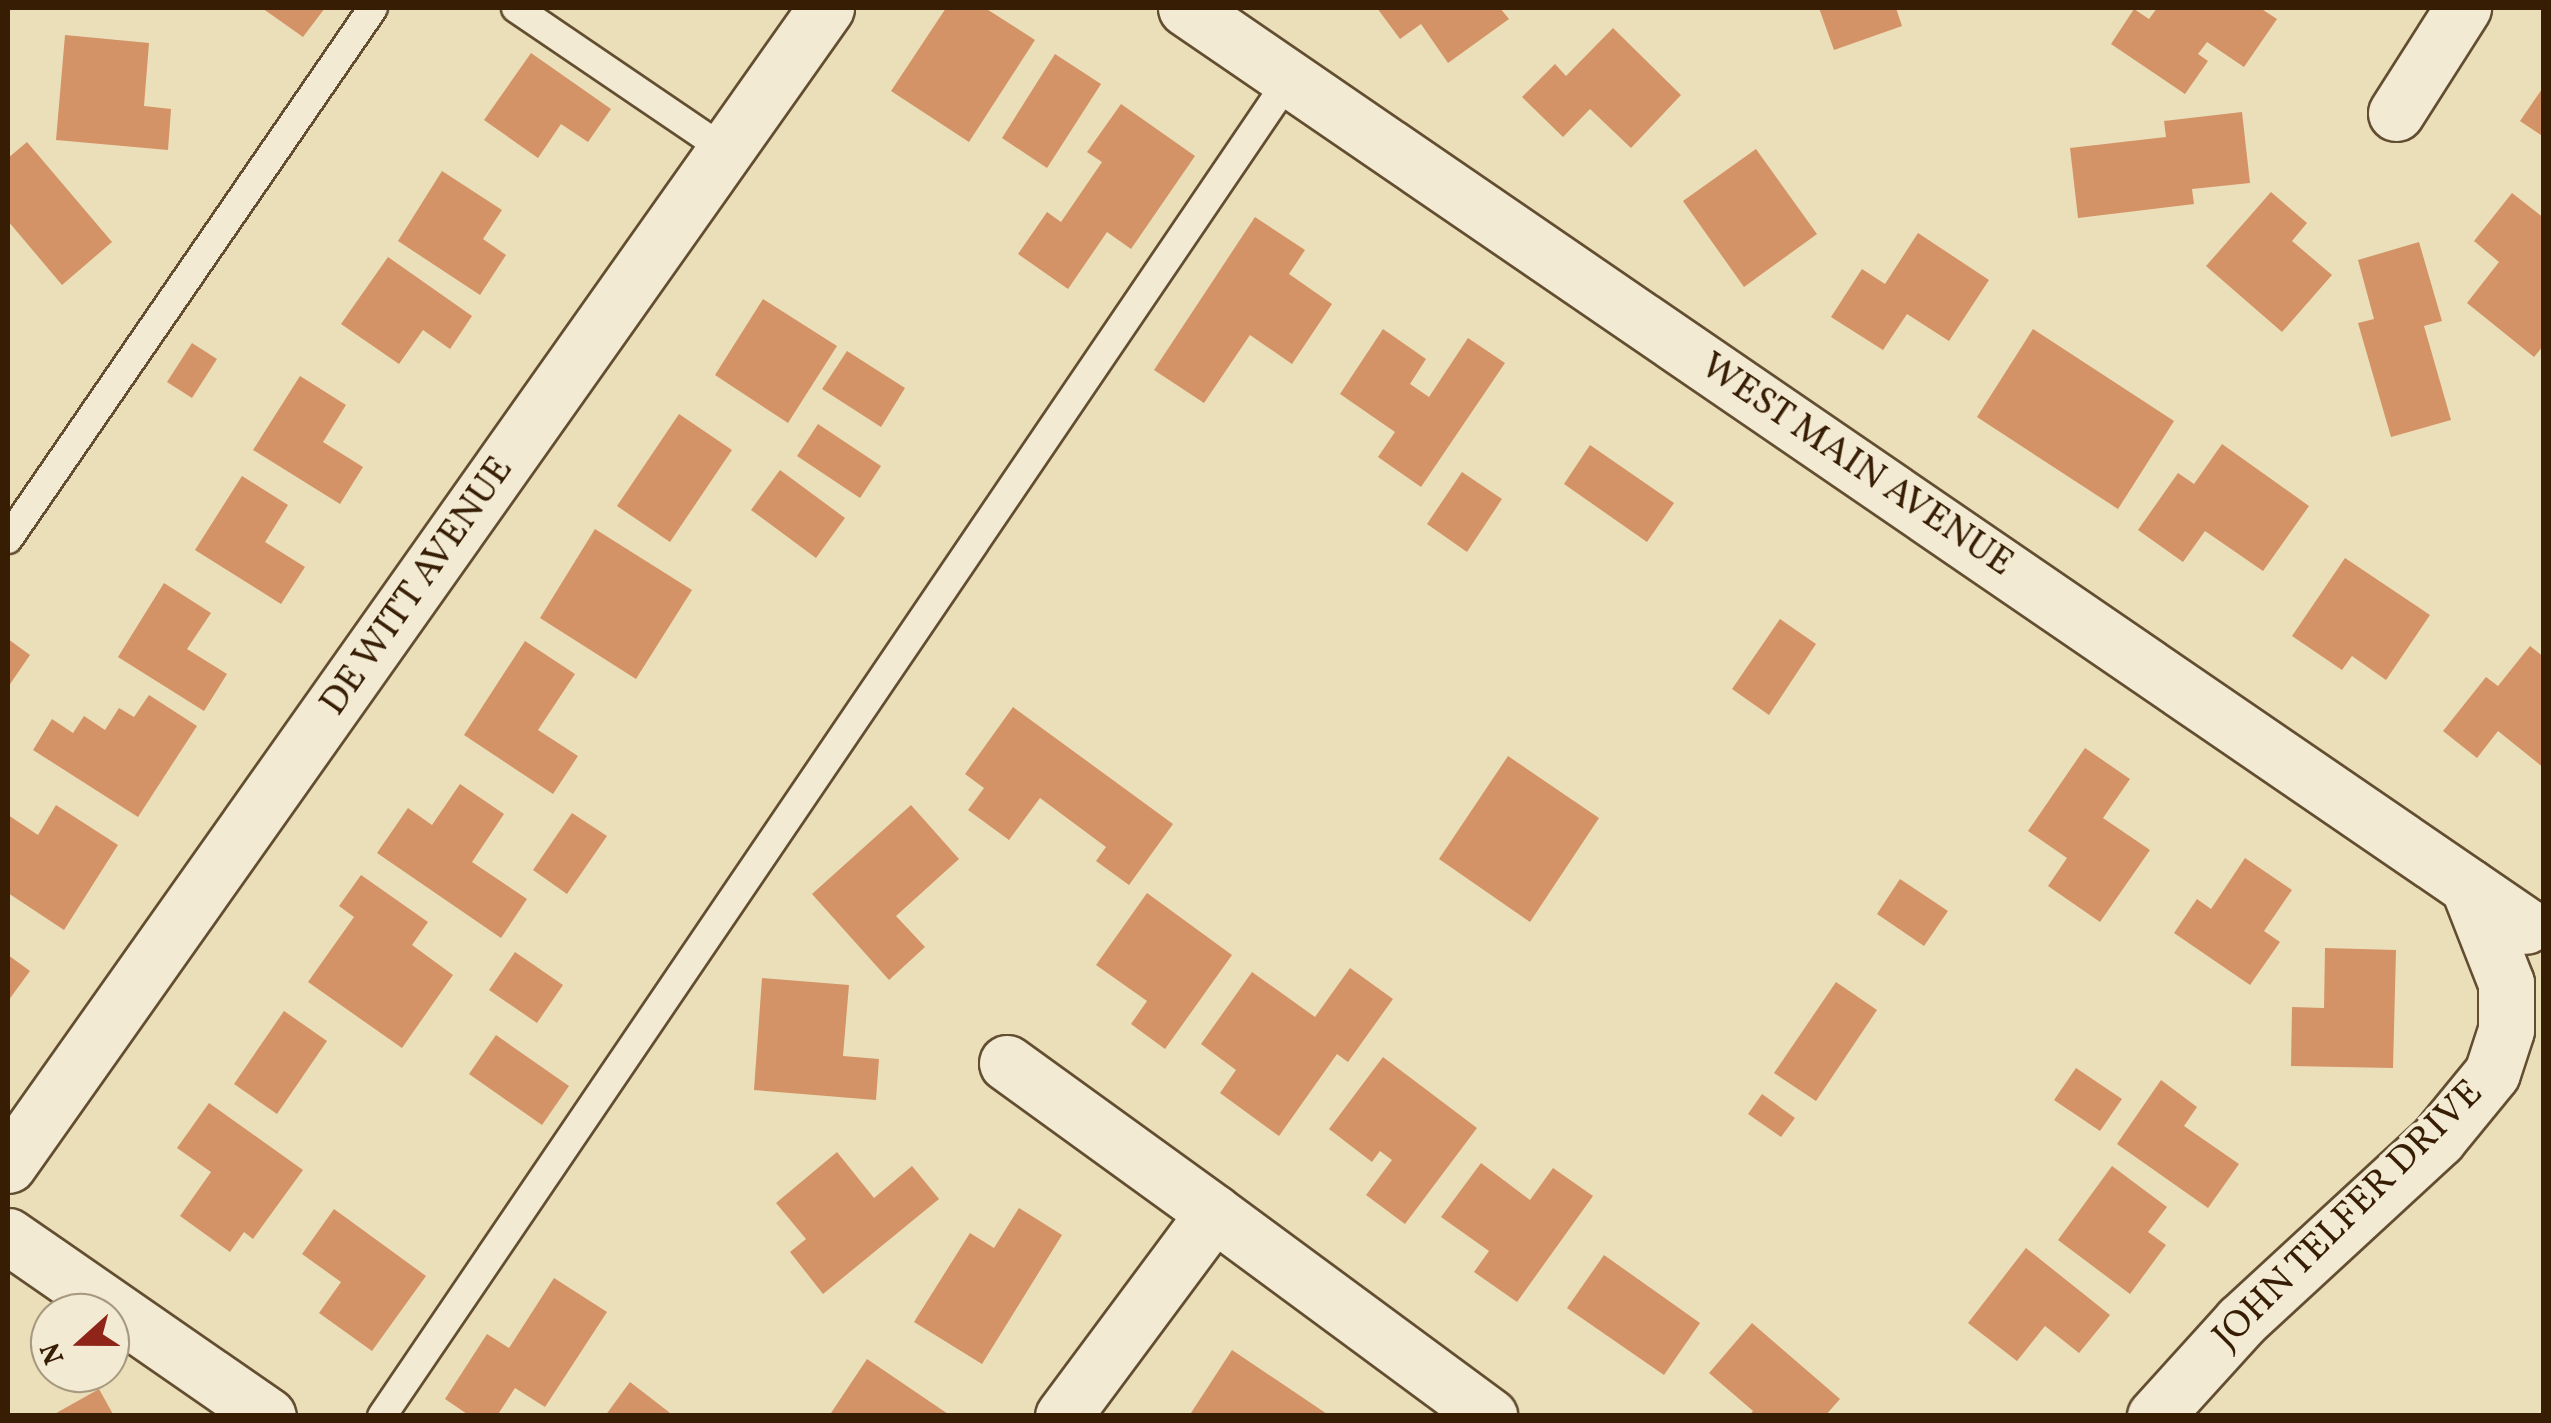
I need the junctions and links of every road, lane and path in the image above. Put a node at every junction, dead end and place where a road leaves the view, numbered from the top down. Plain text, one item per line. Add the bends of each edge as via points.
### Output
1 (373, 8) edge
2 (516, 8) edge
3 (826, 8) edge
4 (1186, 8) edge
5 (2464, 8) edge
6 (1290, 78) junction
7 (2396, 112) dead end
8 (728, 152) junction
9 (8, 538) edge
10 (2468, 886) junction
11 (2526, 926) dead end
12 (1007, 1063) dead end
13 (8, 1165) edge
14 (1214, 1213) junction
15 (8, 1236) edge
16 (268, 1416) edge
17 (382, 1416) edge
18 (1063, 1416) edge
19 (1489, 1416) edge
20 (2154, 1416) edge

1 - 9 lane
2 - 8 lane
3 - 8 street, DE WITT AVENUE
4 - 6 street, WEST MAIN AVENUE
5 - 7 street
6 - 10 street, WEST MAIN AVENUE
6 - 17 lane
8 - 13 street, DE WITT AVENUE
10 - 11 street, WEST MAIN AVENUE
10 - 20 street, JOHN TELFER DRIVE via 2506,983 2506,1030 2492,1074 2438,1139 2241,1321
12 - 14 street
14 - 18 street
14 - 19 street
15 - 16 street

